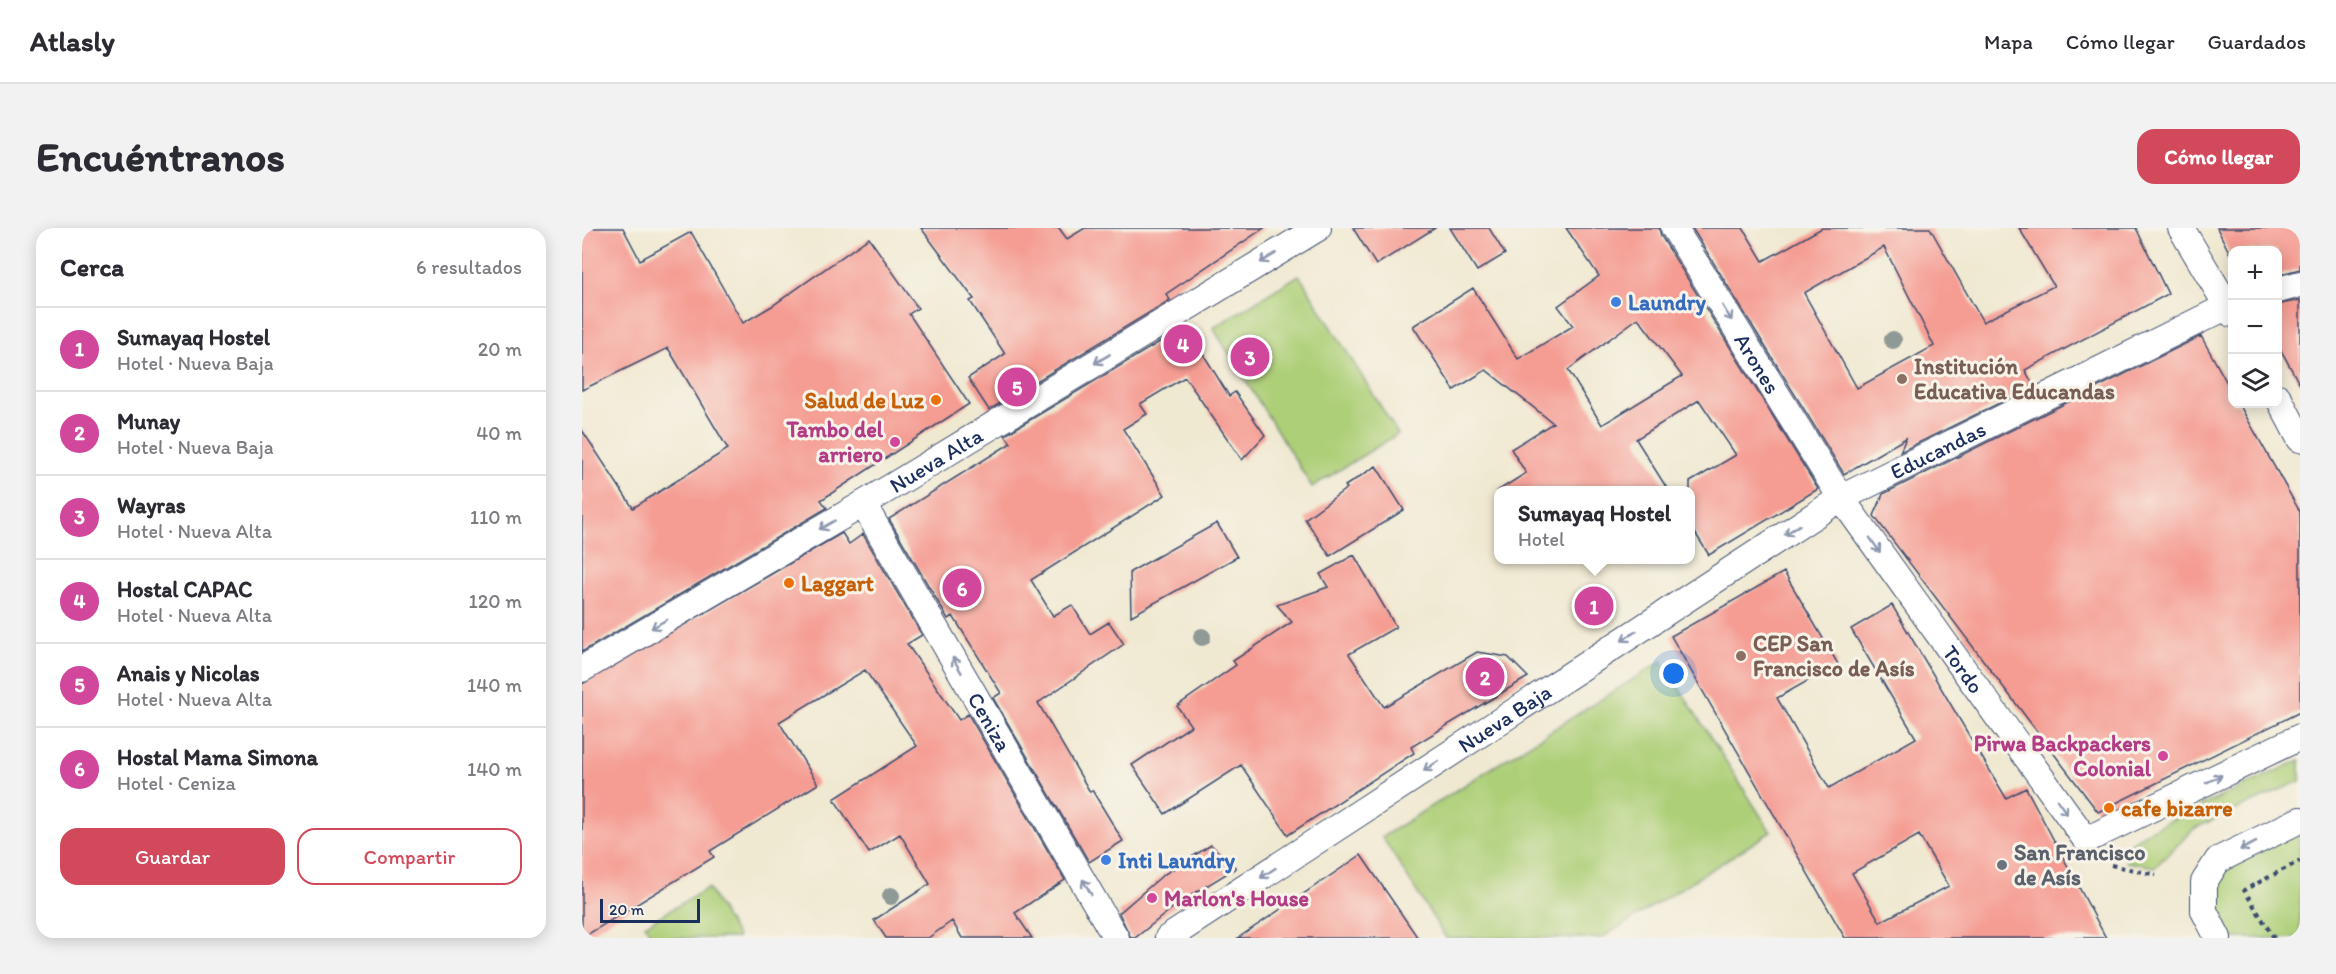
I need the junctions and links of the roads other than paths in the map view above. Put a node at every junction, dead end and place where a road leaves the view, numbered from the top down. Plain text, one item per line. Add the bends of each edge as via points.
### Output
1 (1318, 228) edge
2 (1674, 228) edge
3 (2181, 228) edge
4 (2300, 284) edge
5 (2282, 289) edge
6 (2228, 303) edge
7 (2228, 309) edge
8 (2282, 406) edge
9 (2300, 439) edge
10 (1841, 498) junction
11 (863, 504) junction
12 (582, 669) edge
13 (2300, 737) edge
14 (2300, 820) edge
15 (1116, 938) edge
16 (1168, 938) edge
17 (2218, 938) edge

1 -> 11 street, Nueva Alta
2 -> 10 street, Arones
3 - 6 street
4 - 5 street
7 - 10 street, Educandas
8 - 9 street
10 -> 13 street, Tordo via 2086,840
10 -> 16 street, Nueva Baja
11 -> 12 street, Nueva Alta
15 -> 11 street, Ceniza
14 -> 17 street via 2218,860 2204,882 2204,911

